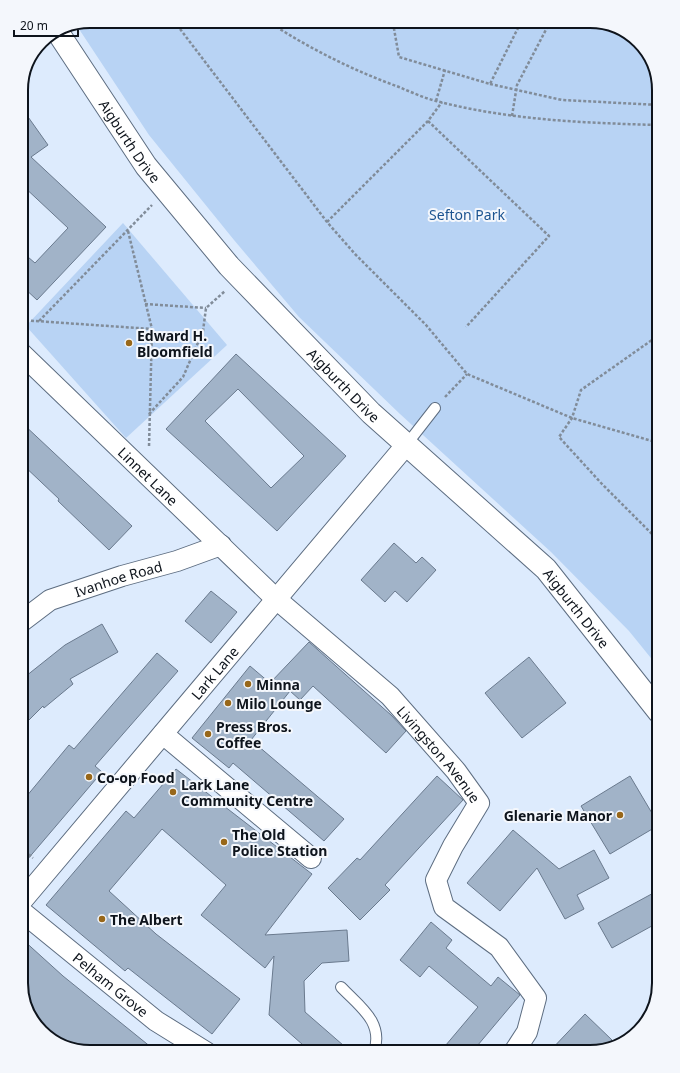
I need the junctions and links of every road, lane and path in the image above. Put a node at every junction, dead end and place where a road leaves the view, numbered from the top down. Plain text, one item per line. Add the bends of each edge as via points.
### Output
1 (179, 28) edge
2 (278, 28) edge
3 (394, 28) edge
4 (518, 28) edge
5 (547, 28) edge
6 (60, 36) edge
7 (445, 70) junction
8 (490, 84) junction
9 (517, 90) junction
10 (436, 101) junction
11 (442, 102) junction
12 (652, 105) edge
13 (512, 116) junction
14 (428, 121) junction
15 (652, 125) edge
16 (166, 190) junction
17 (327, 222) junction
18 (128, 231) junction
19 (145, 304) junction
20 (28, 320) edge
21 (39, 321) junction
22 (466, 327) dead end
23 (152, 329) junction
24 (652, 340) edge
25 (28, 360) edge
26 (466, 374) junction
27 (435, 408) joint
28 (149, 414) junction
29 (572, 418) junction
30 (652, 441) edge
31 (407, 444) junction
32 (134, 462) junction
33 (652, 534) edge
34 (220, 545) junction
35 (276, 598) junction
36 (28, 617) edge
37 (652, 703) edge
38 (164, 734) junction
39 (311, 858) dead end
40 (28, 894) edge
41 (28, 917) edge
42 (341, 987) dead end
43 (194, 1045) edge
44 (377, 1045) edge
45 (519, 1045) edge

1 - 17 path
2 - 10 path via 338,61
3 - 7 path via 399,57
4 - 8 path
5 - 9 path via 517,85
6 - 16 street, Aigburth Drive via 146,166
7 - 8 path
7 - 10 path
8 - 9 path
9 - 12 path via 562,100
9 - 13 path
10 - 11 path
11 - 13 path
11 - 14 path
13 - 15 path via 582,123
14 - 17 path
14 - 22 path via 549,236
16 - 18 path
16 - 31 street, Aigburth Drive via 229,266 371,413
17 - 26 path via 426,325
18 - 19 path
18 - 21 path
19 - 23 path
19 - 28 path via 206,308 203,331 183,377
20 - 21 path
21 - 23 path
23 - 28 path
24 - 29 path via 581,390
25 - 32 street, Linnet Lane
26 - 27 path
26 - 29 path
27 - 31 lane
28 - 32 path via 149,448
29 - 30 path
29 - 33 path via 559,436
31 - 35 street, Lark Lane
31 - 37 street, Aigburth Drive via 546,569
32 - 34 street, Linnet Lane
34 - 35 street, Linnet Lane
34 - 36 street, Ivanhoe Road via 50,600
35 - 38 street, Lark Lane
35 - 45 street, Livingston Avenue via 390,696 456,771 480,803 453,846 436,880 444,907 499,947 536,998 527,1032
38 - 39 street
38 - 40 street, Lark Lane
41 - 43 street, Pelham Grove via 156,1022
42 - 44 lane via 375,1026

